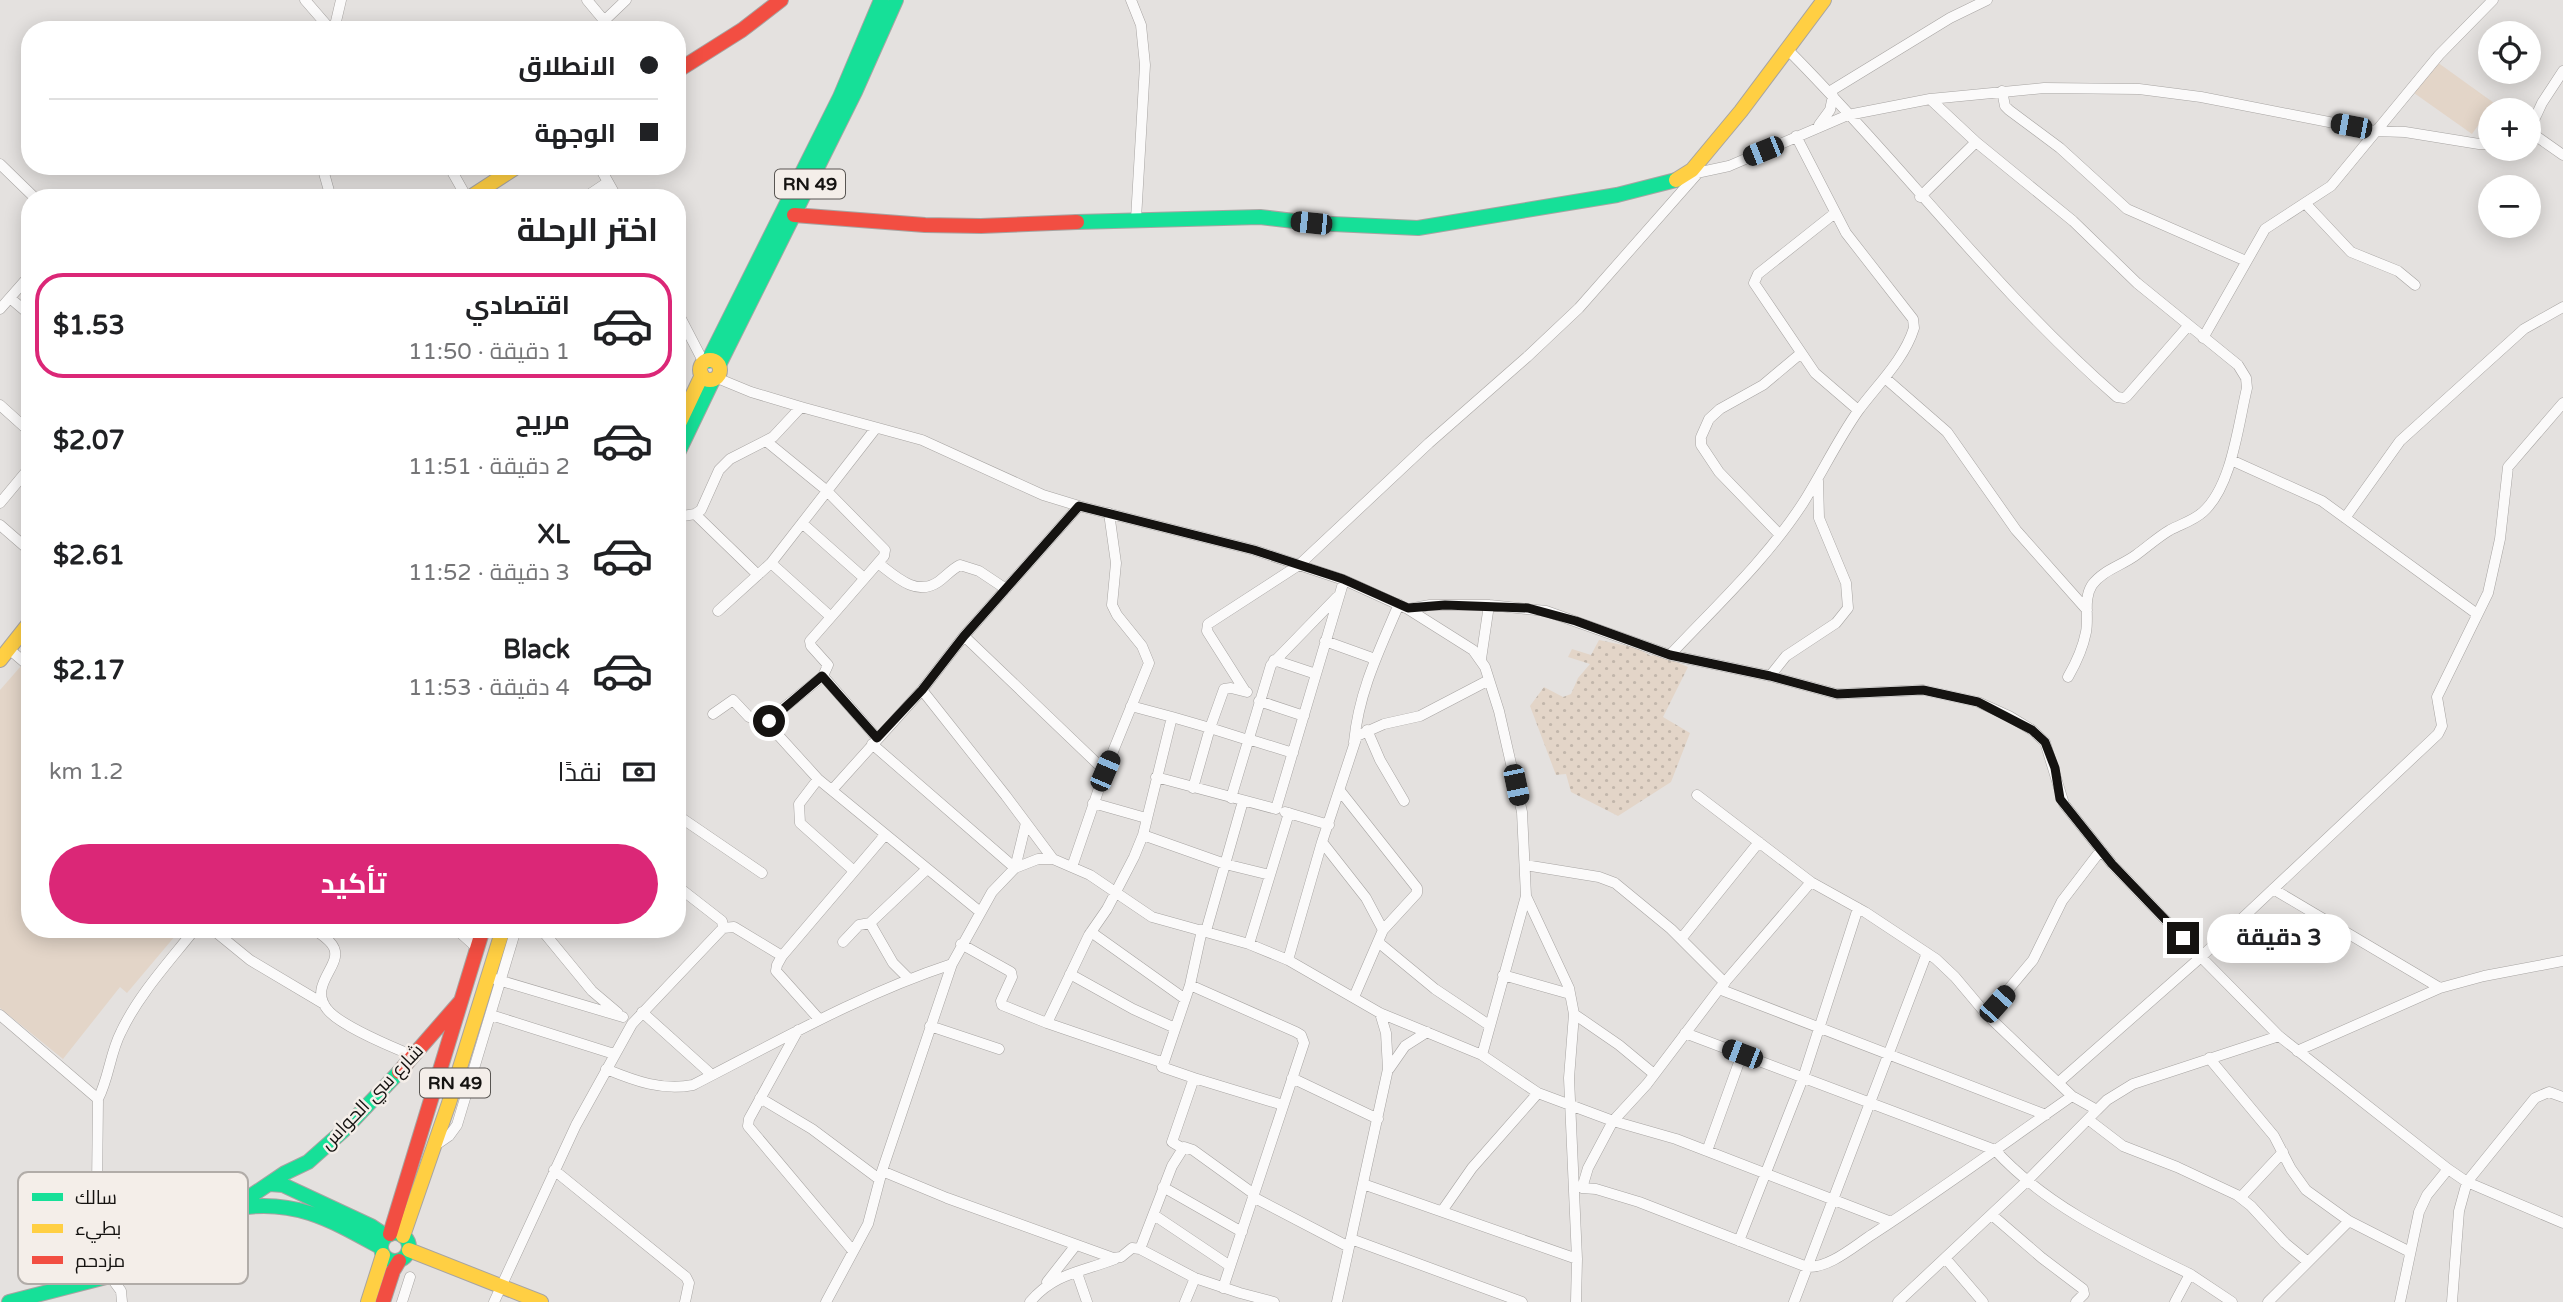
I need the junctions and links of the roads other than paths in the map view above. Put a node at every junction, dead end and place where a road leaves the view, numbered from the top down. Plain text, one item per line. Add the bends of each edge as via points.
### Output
1 (305, 0) edge
2 (341, 0) edge
3 (587, 0) edge
4 (626, 0) edge
5 (781, 0) edge
6 (881, 0) edge
7 (897, 0) edge
8 (1131, 0) edge
9 (1824, 0) edge
10 (1987, 0) edge
11 (2493, 0) edge
12 (605, 20) joint
13 (324, 21) edge
14 (335, 21) edge
15 (1788, 50) junction
16 (686, 65) edge
17 (2563, 71) edge
18 (2002, 91) junction
19 (1831, 94) junction
20 (1930, 99) junction
21 (2541, 105) edge
22 (1848, 115) junction
23 (1816, 128) junction
24 (2375, 131) junction
25 (1796, 136) junction
26 (2541, 139) edge
27 (1976, 142) junction
28 (2478, 144) edge
29 (2563, 155) edge
30 (0, 164) edge
31 (1691, 174) junction
32 (504, 175) edge
33 (604, 175) edge
34 (608, 182) junction
35 (26, 189) edge
36 (482, 189) edge
37 (598, 189) edge
38 (612, 189) edge
39 (1920, 197) junction
40 (2305, 203) junction
41 (1835, 213) junction
42 (794, 215) junction
43 (1136, 219) junction
44 (2246, 261) junction
45 (21, 285) edge
46 (2415, 285) dead end
47 (10, 298) junction
48 (2563, 307) edge
49 (21, 308) edge
50 (0, 309) edge
51 (2188, 326) junction
52 (686, 327) edge
53 (2203, 338) junction
54 (1800, 354) junction
55 (710, 370) junction
56 (1885, 378) junction
57 (2563, 403) edge
58 (0, 405) edge
59 (801, 407) junction
60 (1858, 410) junction
61 (686, 412) edge
62 (21, 424) edge
63 (876, 428) junction
64 (686, 431) edge
65 (766, 441) junction
66 (2231, 460) junction
67 (1818, 477) junction
68 (21, 478) edge
69 (826, 490) junction
70 (0, 503) edge
71 (1079, 506) junction
72 (1109, 513) junction
73 (695, 514) junction
74 (686, 516) edge
75 (2345, 517) junction
76 (802, 523) junction
77 (0, 525) edge
78 (1780, 536) junction
79 (21, 543) edge
80 (771, 563) junction
81 (878, 563) junction
82 (1299, 565) junction
83 (758, 575) junction
84 (864, 578) junction
85 (1343, 579) junction
86 (1006, 589) junction
87 (1338, 596) junction
88 (1489, 605) junction
89 (1403, 606) junction
90 (2087, 610) junction
91 (718, 611) dead end
92 (2477, 614) junction
93 (831, 617) junction
94 (21, 633) edge
95 (964, 636) junction
96 (1325, 641) junction
97 (3, 654) edge
98 (1670, 655) junction
99 (1375, 659) junction
100 (1481, 659) junction
101 (1274, 660) junction
102 (21, 663) edge
103 (1316, 674) junction
104 (822, 676) junction
105 (1770, 676) junction
106 (2068, 677) dead end
107 (1489, 680) junction
108 (922, 690) junction
109 (1245, 691) junction
110 (1260, 698) junction
111 (1131, 706) junction
112 (713, 714) dead end
113 (1304, 716) junction
114 (1172, 717) junction
115 (769, 723) junction
116 (1210, 728) junction
117 (1367, 730) junction
118 (1248, 739) junction
119 (875, 741) junction
120 (1354, 743) junction
121 (1293, 753) junction
122 (1105, 771) junction
123 (1156, 777) junction
124 (818, 779) junction
125 (1193, 788) junction
126 (831, 790) junction
127 (1341, 792) junction
128 (1698, 795) dead end
129 (1231, 798) junction
130 (1243, 801) junction
131 (1404, 801) dead end
132 (1093, 803) junction
133 (1276, 810) junction
134 (1289, 813) junction
135 (1146, 818) junction
136 (686, 821) edge
137 (1026, 823) junction
138 (1329, 825) junction
139 (885, 835) junction
140 (1143, 835) junction
141 (1322, 842) junction
142 (1759, 842) junction
143 (2101, 850) junction
144 (1053, 859) junction
145 (1225, 864) junction
146 (1525, 865) junction
147 (1072, 867) junction
148 (1015, 868) junction
149 (927, 869) junction
150 (854, 872) junction
151 (762, 873) dead end
152 (1270, 875) junction
153 (1811, 882) junction
154 (2273, 889) junction
155 (1116, 892) junction
156 (686, 893) edge
157 (1526, 896) junction
158 (1858, 908) junction
159 (979, 911) junction
160 (870, 923) junction
161 (723, 928) junction
162 (1382, 930) junction
163 (1204, 931) junction
164 (1091, 932) junction
165 (188, 938) edge
166 (223, 938) edge
167 (325, 938) edge
168 (466, 938) edge
169 (480, 938) edge
170 (501, 938) edge
171 (512, 938) edge
172 (548, 938) edge
173 (1681, 939) junction
174 (843, 942) dead end
175 (1378, 942) junction
176 (961, 944) junction
177 (1249, 944) junction
178 (477, 948) junction
179 (1927, 953) junction
180 (782, 956) junction
181 (2201, 957) junction
182 (1288, 960) junction
183 (2563, 961) edge
184 (952, 964) junction
185 (1070, 974) junction
186 (1503, 975) junction
187 (494, 979) junction
188 (909, 979) junction
189 (1189, 985) junction
190 (1722, 986) junction
191 (2440, 988) junction
192 (1570, 994) junction
193 (1354, 997) junction
194 (1185, 999) junction
195 (461, 1001) junction
196 (324, 1003) junction
197 (642, 1012) junction
198 (1380, 1013) junction
199 (1574, 1014) junction
200 (0, 1015) edge
201 (491, 1015) junction
202 (1987, 1015) junction
203 (623, 1017) junction
204 (818, 1019) junction
205 (1047, 1023) junction
206 (632, 1024) junction
207 (1489, 1025) junction
208 (930, 1026) junction
209 (799, 1028) junction
210 (1175, 1028) junction
211 (1819, 1028) junction
212 (1427, 1032) junction
213 (1685, 1033) junction
214 (2279, 1036) junction
215 (999, 1049) dead end
216 (2297, 1051) junction
217 (1742, 1054) junction
218 (1889, 1054) junction
219 (614, 1055) junction
220 (1482, 1055) junction
221 (414, 1056) junction
222 (2209, 1058) junction
223 (1165, 1059) junction
224 (606, 1069) junction
225 (1388, 1069) junction
226 (1654, 1074) junction
227 (712, 1075) junction
228 (1194, 1078) junction
229 (1803, 1078) junction
230 (1292, 1079) junction
231 (2059, 1082) junction
232 (1538, 1093) junction
233 (2072, 1096) junction
234 (2563, 1097) edge
235 (760, 1098) junction
236 (98, 1099) junction
237 (1871, 1103) junction
238 (1283, 1105) junction
239 (1571, 1106) junction
240 (2098, 1110) junction
241 (2046, 1115) junction
242 (1377, 1119) junction
243 (2089, 1120) junction
244 (1613, 1122) junction
245 (435, 1147) junction
246 (1182, 1148) junction
247 (1707, 1150) junction
248 (1995, 1150) junction
249 (2283, 1152) junction
250 (2448, 1169) junction
251 (554, 1170) junction
252 (100, 1172) edge
253 (1766, 1173) junction
254 (881, 1175) junction
255 (2027, 1181) junction
256 (2467, 1182) junction
257 (270, 1184) junction
258 (1363, 1184) junction
259 (1163, 1187) junction
260 (1578, 1188) junction
261 (1254, 1196) junction
262 (2241, 1197) junction
263 (248, 1198) edge
264 (1833, 1199) junction
265 (248, 1207) edge
266 (1442, 1211) junction
267 (1154, 1215) junction
268 (1992, 1215) junction
269 (2349, 1221) junction
270 (1891, 1222) junction
271 (2563, 1223) edge
272 (1242, 1232) junction
273 (389, 1241) junction
274 (1739, 1241) junction
275 (1350, 1243) junction
276 (1076, 1245) junction
277 (1140, 1249) junction
278 (853, 1251) junction
279 (2410, 1252) junction
280 (404, 1255) junction
281 (1115, 1259) junction
282 (1577, 1259) junction
283 (1946, 1259) junction
284 (2308, 1262) junction
285 (1230, 1266) junction
286 (1807, 1268) junction
287 (1077, 1273) junction
288 (2190, 1274) junction
289 (410, 1277) dead end
290 (1195, 1278) junction
291 (80, 1284) edge
292 (111, 1284) edge
293 (500, 1284) junction
294 (1045, 1286) junction
295 (1223, 1288) junction
296 (9, 1302) edge
297 (122, 1302) edge
298 (368, 1302) edge
299 (383, 1302) edge
300 (402, 1302) edge
301 (494, 1302) edge
302 (541, 1302) edge
303 (685, 1302) edge
304 (826, 1302) edge
305 (1030, 1302) edge
306 (1087, 1302) edge
307 (1185, 1302) edge
308 (1274, 1302) edge
309 (1337, 1302) edge
310 (1522, 1302) edge
311 (1576, 1302) edge
312 (1794, 1302) edge
313 (1898, 1302) edge
314 (1983, 1302) edge
315 (2076, 1302) edge
316 (2175, 1302) edge
317 (2232, 1302) edge
318 (2268, 1302) edge
319 (2400, 1302) edge
320 (2452, 1302) edge

1 - 13 street
2 - 14 street
3 - 12 street
4 - 12 street
5 - 16 street
6 - 55 street, RN 49
7 - 42 street, RN 49
8 - 43 street via 1141,25 1146,65
9 - 15 street
10 - 19 street via 1950,18
11 - 24 street
15 - 19 street
15 - 31 street
17 - 21 street
18 - 20 street
18 - 24 street via 2139,89
18 - 44 street via 2009,110 2060,148 2127,209
19 - 22 street
19 - 23 street via 1830,110
20 - 22 street
20 - 27 street
22 - 23 street
22 - 39 street
23 - 25 street
24 - 28 street
24 - 40 street via 2332,186
25 - 31 street via 1729,166
25 - 41 street
26 - 29 street
27 - 39 street
27 - 51 street via 2073,221
30 - 35 street
31 - 43 street via 1606,198 1432,227 1260,217
31 - 82 street via 1566,322
32 - 36 street
33 - 34 street
34 - 37 street
34 - 38 street
39 - 51 street via 2069,356 2117,397 2127,396
40 - 44 street via 2268,226
40 - 46 street via 2351,252 2398,271
41 - 54 street via 1755,280 1756,289
41 - 56 street via 1913,319 1912,334
42 - 43 street via 981,226
42 - 55 street, RN 49
44 - 53 street
45 - 47 street
47 - 49 street
47 - 50 street
48 - 75 street via 2524,330 2400,441
51 - 53 street
52 - 55 street
53 - 66 street via 2238,365 2246,378
54 - 60 street via 1827,385
54 - 78 street via 1763,385 1720,409 1701,437 1701,445 1719,472
55 - 59 street via 751,392
55 - 61 street, RN 49
55 - 64 street, RN 49
56 - 60 street
56 - 90 street via 1947,432 2016,530
57 - 92 street via 2508,467 2500,539 2488,593
58 - 62 street
59 - 63 street
59 - 65 street
60 - 67 street
63 - 69 street
63 - 71 street via 922,440 1031,490
65 - 69 street
65 - 73 street via 743,451 719,470 704,505
66 - 75 street via 2308,493
66 - 90 street via 2217,495 2204,511 2102,574 2091,586
67 - 78 street
67 - 105 street via 1819,518 1846,583 1848,608 1836,623 1786,656
68 - 70 street
69 - 76 street
69 - 81 street via 885,550
71 - 72 street
71 - 86 street
72 - 82 street
72 - 111 street via 1116,563 1112,605 1149,663
73 - 74 street
73 - 83 street
75 - 92 street
76 - 80 street
76 - 84 street
77 - 79 street
78 - 98 street
80 - 83 street
80 - 93 street
81 - 84 street
81 - 86 street via 921,589 960,565
82 - 85 street
82 - 109 street via 1207,626
83 - 91 street
84 - 93 street
85 - 87 street
85 - 89 street
86 - 95 street
87 - 96 street
87 - 101 street
88 - 89 street
88 - 98 street via 1546,611
88 - 100 street
89 - 99 street
89 - 100 street
90 - 106 street via 2086,632
92 - 154 street via 2437,697 2438,734
93 - 104 street via 810,643 828,665
94 - 97 street
95 - 108 street
95 - 122 street
96 - 99 street
96 - 103 street
97 - 102 street
98 - 105 street
99 - 120 street via 1359,703
100 - 107 street
101 - 103 street
101 - 110 street
103 - 113 street
104 - 115 street
104 - 119 street
105 - 143 street via 1837,694 1923,690 1949,694 2009,716 2045,742 2060,799
107 - 117 street via 1420,716
107 - 146 street via 1522,812
108 - 119 street
108 - 137 street
109 - 110 street
109 - 116 street via 1224,689
110 - 113 street
110 - 118 street
111 - 114 street
111 - 122 street
112 - 115 street via 733,700 749,717
113 - 121 street
114 - 116 street
114 - 123 street
115 - 124 street
116 - 118 street
116 - 125 street
117 - 120 street
117 - 131 street
118 - 121 street
118 - 129 street
119 - 126 street
119 - 148 street
120 - 127 street
121 - 133 street
122 - 132 street
123 - 125 street
123 - 135 street
124 - 126 street
124 - 150 street via 799,804 800,823
125 - 129 street
126 - 139 street
127 - 138 street
127 - 162 street via 1417,888
128 - 142 street
129 - 130 street
130 - 133 street
130 - 145 street
132 - 135 street
132 - 147 street
133 - 134 street
134 - 138 street
134 - 152 street
135 - 140 street
136 - 151 street
137 - 144 street
137 - 148 street
138 - 141 street
139 - 149 street
139 - 150 street
140 - 145 street
140 - 155 street
141 - 162 street via 1366,898
141 - 182 street
142 - 153 street
142 - 173 street
143 - 181 street
143 - 202 street via 2062,901 2033,960
144 - 147 street
144 - 148 street
145 - 152 street
145 - 163 street
146 - 157 street
146 - 173 street via 1615,883
147 - 155 street
148 - 159 street
149 - 159 street
149 - 160 street
150 - 180 street
152 - 177 street
153 - 158 street
153 - 190 street
154 - 181 street
154 - 191 street
155 - 163 street via 1152,917
155 - 164 street
156 - 161 street via 722,921
157 - 186 street
157 - 192 street
158 - 179 street
158 - 211 street
159 - 176 street
160 - 174 street via 859,925
160 - 188 street via 892,963
161 - 180 street via 734,927
161 - 197 street
162 - 175 street
163 - 177 street
163 - 189 street
164 - 185 street
164 - 194 street
165 - 236 street via 130,1015
166 - 196 street via 250,960
167 - 196 street via 335,950 322,982
168 - 178 street
169 - 178 street, RN 49
170 - 187 street, RN 49
171 - 187 street
172 - 203 street via 592,991
173 - 190 street
175 - 193 street
175 - 207 street via 1435,989
176 - 184 street
176 - 205 street via 1011,972 1002,1005
177 - 182 street
178 - 195 street, RN 49
179 - 202 street
179 - 218 street
180 - 204 street via 776,971
181 - 214 street
181 - 231 street
182 - 193 street
183 - 191 street
184 - 188 street
184 - 208 street
185 - 205 street
185 - 210 street
186 - 192 street
186 - 207 street
187 - 201 street
187 - 203 street
187 - 245 street, RN 49
188 - 204 street
189 - 194 street
189 - 230 street via 1301,1035 1304,1043
190 - 211 street
190 - 213 street
191 - 216 street
192 - 199 street
193 - 198 street
194 - 210 street
195 - 221 street, شارع سي الحواس
195 - 273 street, RN 49
196 - 221 street via 335,1016
197 - 206 street
197 - 227 street
198 - 212 street
198 - 225 street
199 - 226 street
199 - 239 street
200 - 236 street
201 - 219 street
201 - 245 street via 457,1125
202 - 231 street
203 - 206 street
204 - 209 street
205 - 223 street via 1161,1062
206 - 219 street
207 - 220 street
208 - 215 street
208 - 254 street
209 - 227 street
209 - 235 street
210 - 223 street
211 - 218 street
211 - 229 street
212 - 220 street
212 - 225 street via 1405,1046
213 - 217 street
213 - 226 street
214 - 216 street
214 - 222 street
216 - 250 street
217 - 229 street
217 - 247 street
218 - 237 street
218 - 241 street
219 - 224 street
220 - 232 street
221 - 257 street, شارع سي الحواس via 344,1130 307,1162
222 - 240 street via 2133,1084
222 - 249 street
223 - 228 street via 1162,1067
224 - 227 street via 669,1088 693,1085
224 - 251 street
225 - 242 street
226 - 244 street
228 - 238 street
228 - 246 street via 1172,1142
229 - 237 street
229 - 253 street
230 - 238 street
230 - 242 street
231 - 233 street
232 - 239 street
232 - 266 street via 1472,1168
233 - 240 street
233 - 241 street
234 - 256 street via 2549,1092 2535,1098
235 - 254 street
235 - 278 street via 748,1122 750,1129
236 - 252 street
237 - 248 street
237 - 264 street
238 - 261 street
239 - 244 street
239 - 260 street
240 - 243 street
241 - 248 street
242 - 258 street
243 - 255 street
243 - 262 street via 2123,1146
244 - 247 street
244 - 260 street
245 - 273 street, RN 49
246 - 259 street
246 - 261 street via 1192,1150
247 - 253 street
248 - 255 street
248 - 270 street
249 - 262 street
249 - 269 street via 2306,1190
250 - 256 street
250 - 279 street via 2421,1205
251 - 293 street
251 - 303 street via 687,1277
253 - 264 street
253 - 274 street
254 - 276 street
254 - 278 street via 868,1224
255 - 268 street
255 - 288 street via 2112,1236
256 - 271 street
256 - 320 street via 2459,1212
257 - 263 street, شارع سي الحواس
257 - 273 street via 283,1185 371,1226
258 - 266 street
258 - 275 street
259 - 267 street
259 - 272 street
260 - 274 street via 1616,1194
260 - 282 street
261 - 272 street
261 - 275 street
262 - 284 street
264 - 270 street
264 - 286 street
265 - 273 street via 290,1205
266 - 282 street
267 - 277 street
267 - 285 street
268 - 283 street
268 - 315 street via 2083,1289
269 - 279 street
269 - 284 street
270 - 286 street via 1833,1259
272 - 285 street
273 - 280 street via 408,1242
273 - 280 street via 390,1261
273 - 298 street, RN 49
274 - 286 street
275 - 309 street
275 - 310 street
276 - 281 street
276 - 294 street
277 - 281 street via 1128,1249
277 - 290 street
278 - 304 street
279 - 319 street
280 - 293 street
280 - 299 street via 393,1271
281 - 287 street
282 - 311 street
283 - 313 street
283 - 314 street
284 - 318 street
285 - 295 street
286 - 312 street
287 - 294 street
287 - 306 street
288 - 316 street
288 - 317 street
289 - 300 street
290 - 295 street
290 - 307 street
291 - 296 street, شارع سي الحواس
292 - 297 street via 121,1291
293 - 301 street
293 - 302 street
294 - 305 street
295 - 308 street

